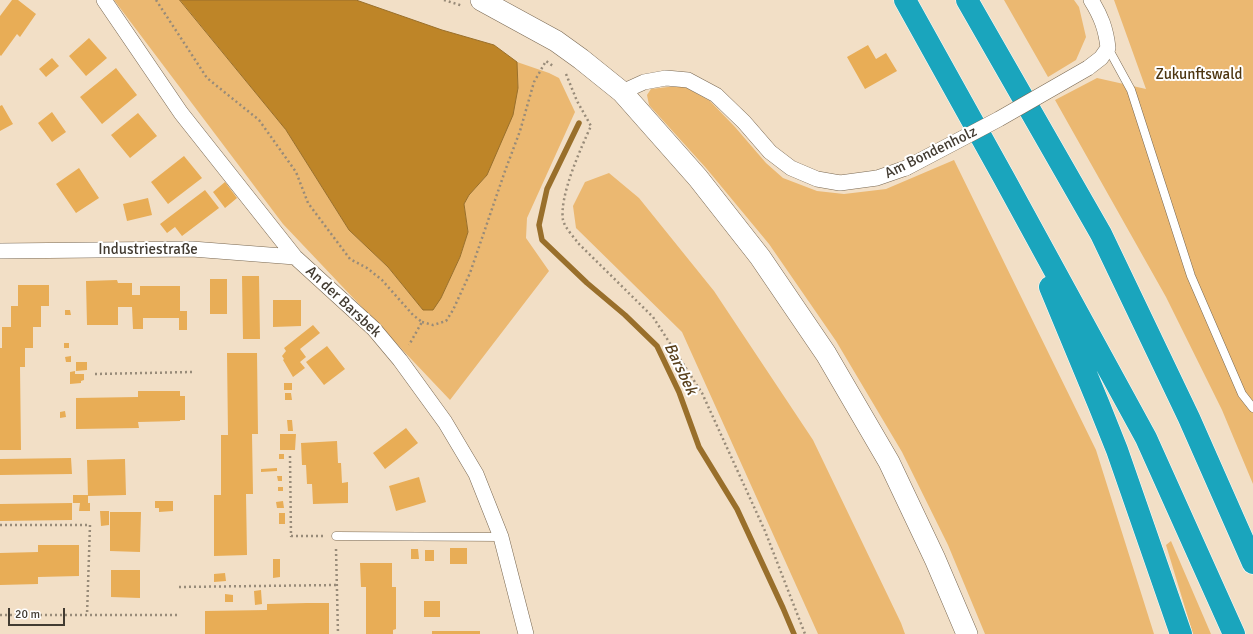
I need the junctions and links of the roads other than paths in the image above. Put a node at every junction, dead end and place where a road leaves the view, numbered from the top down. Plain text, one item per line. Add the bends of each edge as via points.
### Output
1 (104, 0) edge
2 (481, 0) edge
3 (905, 0) edge
4 (967, 0) edge
5 (1091, 0) edge
6 (1108, 48) junction
7 (622, 92) junction
8 (1004, 178) junction
9 (0, 251) edge
10 (295, 257) junction
11 (1253, 408) edge
12 (336, 536) road end
13 (501, 537) junction
14 (1253, 563) edge
15 (526, 634) edge
16 (967, 634) edge
17 (1181, 634) edge
18 (1234, 634) edge

1 - 10 street, An der Barsbek via 181,113
2 - 7 main road via 556,41
3 - 8 highway
4 - 14 highway via 1100,234 1189,418
5 - 6 street via 1099,13
6 - 7 street, Am Bondenholz, bridge via 1101,58 1088,68 906,168 877,178 840,183 817,179 792,168 770,152 716,95 688,80 666,78 644,82
6 - 11 lane via 1131,90 1191,276 1242,394
7 - 16 main road via 707,190 760,257 826,354 889,462
8 - 17 highway via 1117,450
8 - 18 highway via 1146,438
9 - 10 street, Industriestraße via 192,249
10 - 13 street, An der Barsbek via 374,329 400,360 445,422 476,474
12 - 13 lane
13 - 15 street, An der Barsbek

